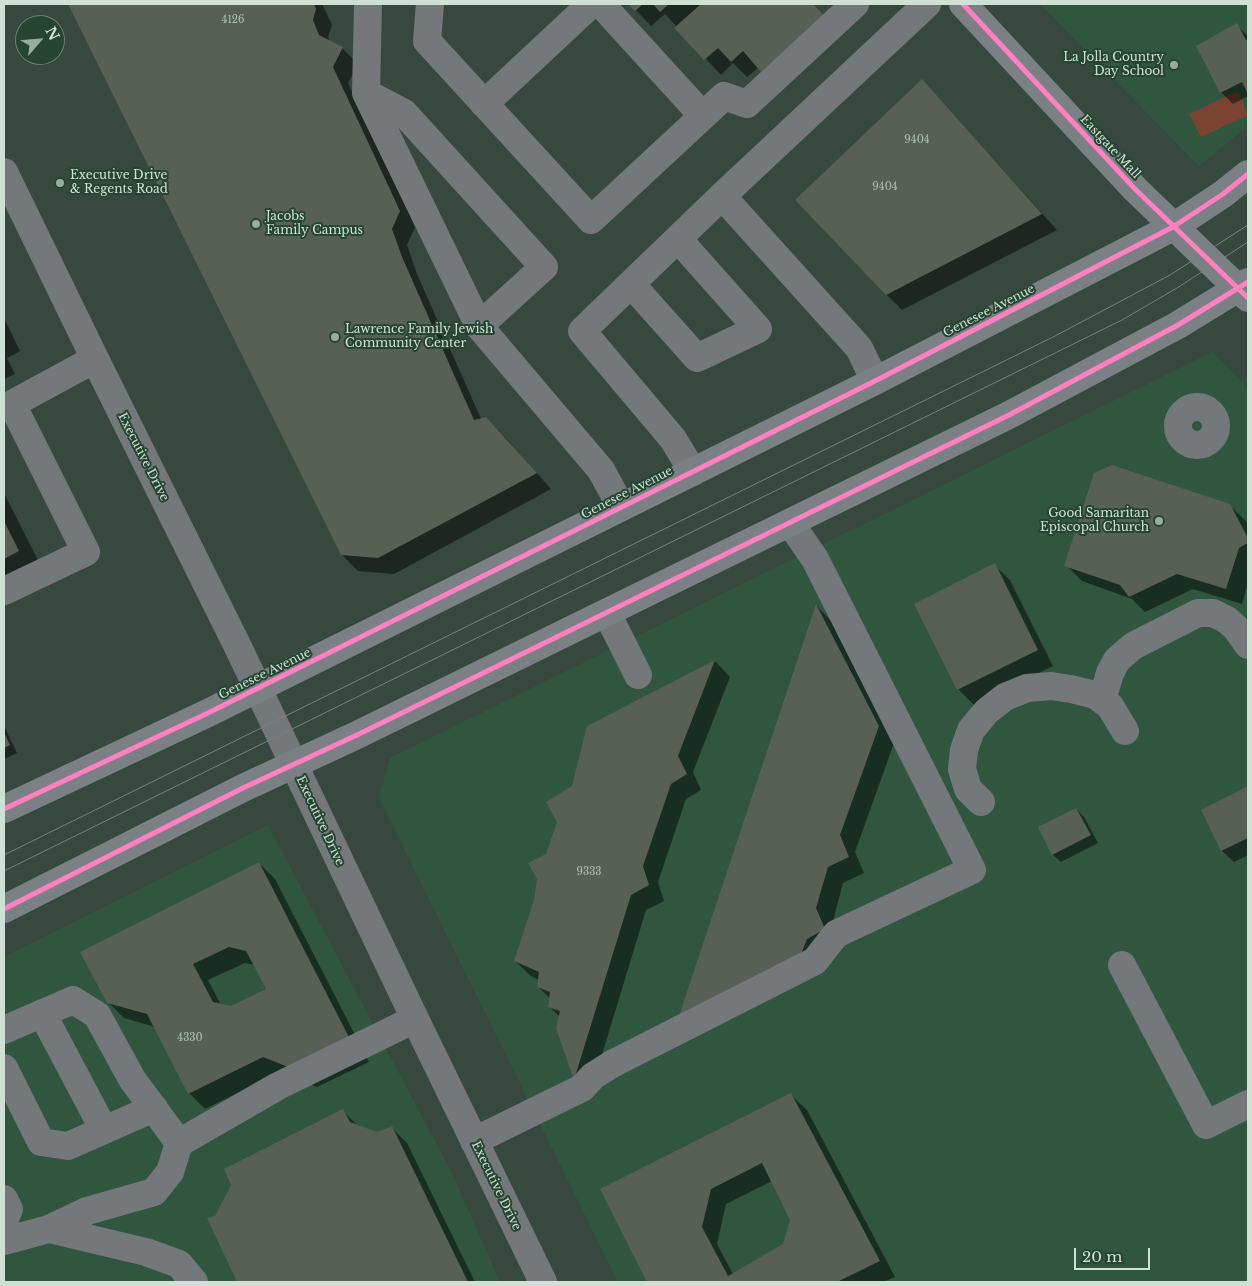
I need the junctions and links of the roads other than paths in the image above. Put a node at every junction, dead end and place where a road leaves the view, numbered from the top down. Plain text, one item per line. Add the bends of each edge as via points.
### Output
1 (368, 4) edge
2 (430, 4) edge
3 (591, 4) edge
4 (601, 4) edge
5 (855, 4) edge
6 (927, 4) edge
7 (964, 4) edge
8 (366, 93) junction
9 (484, 104) junction
10 (702, 116) junction
11 (4, 172) edge
12 (1248, 174) edge
13 (722, 196) junction
14 (1173, 227) junction
15 (678, 239) junction
16 (631, 284) junction
17 (1245, 290) edge
18 (479, 326) junction
19 (94, 359) junction
20 (875, 381) junction
21 (693, 472) junction
22 (621, 508) junction
23 (790, 523) junction
24 (4, 591) edge
25 (607, 613) junction
26 (1248, 645) edge
27 (638, 675) dead end
28 (257, 688) junction
29 (1102, 700) junction
30 (1125, 731) dead end
31 (293, 763) junction
32 (982, 802) dead end
33 (4, 809) edge
34 (4, 909) edge
35 (1122, 965) dead end
36 (42, 1014) junction
37 (415, 1019) junction
38 (4, 1030) edge
39 (7, 1085) edge
40 (1248, 1104) edge
41 (154, 1108) junction
42 (104, 1130) junction
43 (474, 1141) junction
44 (179, 1143) junction
45 (4, 1198) edge
46 (4, 1222) edge
47 (49, 1229) junction
48 (4, 1240) edge
49 (194, 1282) edge
50 (543, 1282) edge

1 - 8 street
2 - 9 street via 427,41
3 - 9 street
4 - 10 street
5 - 10 street via 747,104 724,96
6 - 13 street
7 - 14 main road, Eastgate Mall
8 - 18 street
8 - 18 street via 404,113 544,267
9 - 10 street via 591,220
11 - 19 street, Executive Drive
12 - 14 main road, Genesee Avenue
13 - 15 street
13 - 20 street via 859,348
14 - 17 main road, Eastgate Mall
14 - 20 main road, Genesee Avenue
15 - 16 street
15 - 16 street via 758,329 697,358
16 - 21 street via 582,331 673,439
17 - 23 main road via 1018,410
18 - 22 street via 601,470
19 - 24 street via 12,404 86,552
19 - 28 street, Executive Drive
20 - 21 main road, Genesee Avenue
21 - 22 main road, Genesee Avenue
22 - 28 main road, Genesee Avenue
23 - 25 main road
23 - 43 street via 814,558 972,870 836,934 815,962 612,1064 582,1088
25 - 27 street
25 - 31 main road
26 - 29 street via 1226,620 1213,613 1198,613 1133,646 1117,660
28 - 31 street, Executive Drive
28 - 33 main road, Genesee Avenue
29 - 30 street via 1110,706
29 - 32 street via 1071,689 1051,686 1027,688 987,711 971,730 962,769 968,789
31 - 34 main road
31 - 37 street, Executive Drive
35 - 40 street via 1206,1126
36 - 38 street
36 - 41 street via 73,1000 97,1015 132,1079
36 - 42 street
37 - 43 street, Executive Drive
37 - 44 street via 278,1086
39 - 42 street via 41,1142 68,1146
41 - 42 street
41 - 44 street
43 - 50 street, Executive Drive
44 - 47 street via 170,1172 154,1192 87,1211
45 - 46 street via 9,1209
47 - 48 street
47 - 49 street via 179,1264

